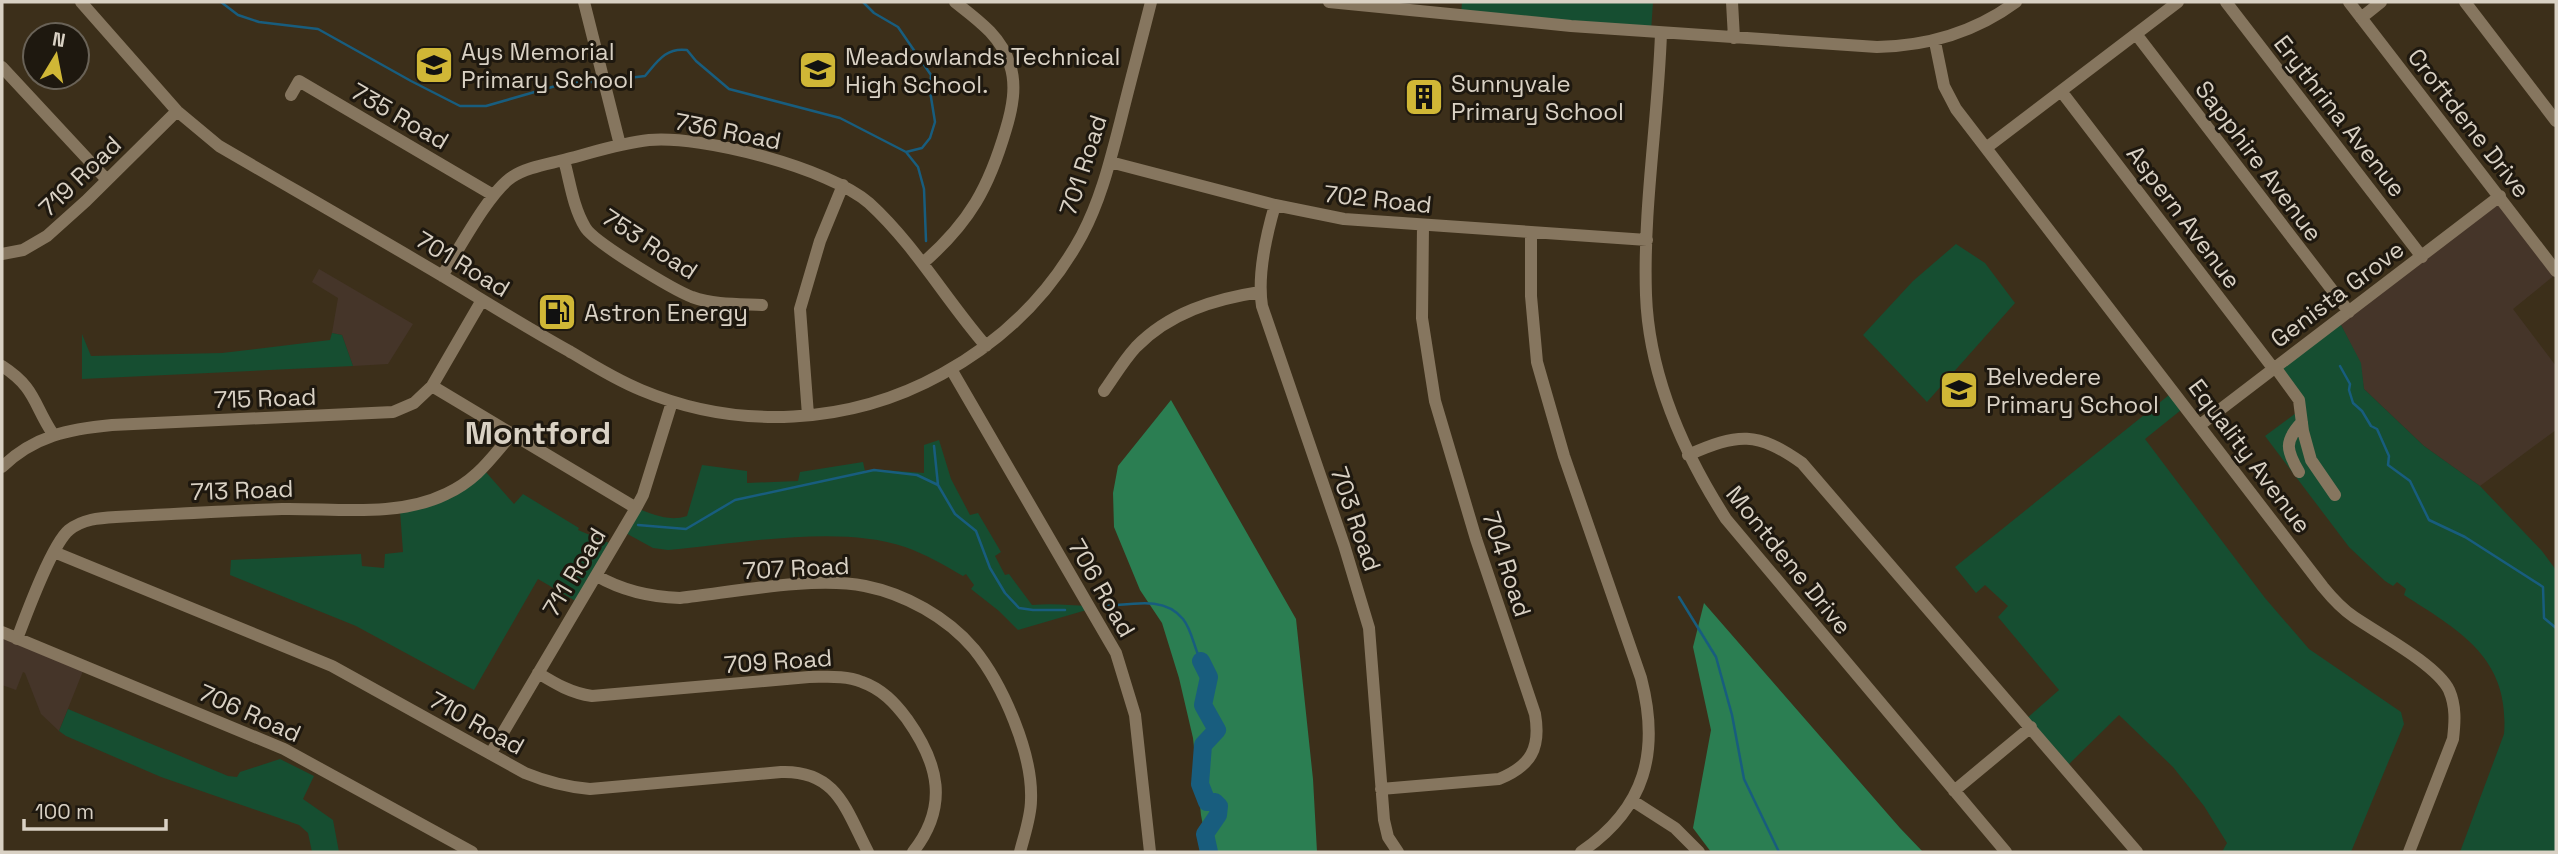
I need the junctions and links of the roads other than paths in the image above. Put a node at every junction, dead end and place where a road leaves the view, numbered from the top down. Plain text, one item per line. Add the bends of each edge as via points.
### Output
1 (81, 2) edge
2 (583, 2) edge
3 (955, 2) edge
4 (1152, 2) edge
5 (1329, 2) edge
6 (1732, 2) edge
7 (2016, 2) edge
8 (2178, 2) edge
9 (2226, 2) edge
10 (2348, 2) edge
11 (2381, 2) edge
12 (2465, 2) edge
13 (1400, 5) edge
14 (2361, 18) junction
15 (1661, 33) junction
16 (2136, 34) junction
17 (1734, 38) junction
18 (1934, 42) junction
19 (2, 67) edge
20 (2060, 91) junction
21 (291, 95) dead end
22 (177, 111) junction
23 (2556, 121) edge
24 (620, 145) junction
25 (1986, 148) junction
26 (564, 160) junction
27 (1110, 162) junction
28 (107, 180) junction
29 (843, 185) junction
30 (493, 195) junction
31 (2500, 196) junction
32 (1275, 205) junction
33 (1423, 226) junction
34 (1531, 234) junction
35 (1647, 240) junction
36 (2, 254) edge
37 (2421, 257) junction
38 (923, 263) junction
39 (2556, 271) edge
40 (442, 276) junction
41 (1260, 292) junction
42 (482, 300) junction
43 (762, 305) dead end
44 (2349, 312) junction
45 (986, 346) junction
46 (2, 366) edge
47 (2274, 368) junction
48 (950, 369) junction
49 (432, 386) junction
50 (1104, 391) dead end
51 (672, 402) junction
52 (808, 415) junction
53 (2302, 422) junction
54 (2200, 425) junction
55 (53, 434) junction
56 (512, 434) junction
57 (1688, 455) junction
58 (2, 467) edge
59 (2299, 472) dead end
60 (2335, 495) dead end
61 (636, 508) junction
62 (54, 552) junction
63 (597, 576) junction
64 (2, 632) edge
65 (17, 639) junction
66 (538, 673) junction
67 (2031, 727) junction
68 (491, 753) junction
69 (1381, 789) junction
70 (1954, 791) junction
71 (1633, 801) junction
72 (472, 852) edge
73 (868, 852) edge
74 (913, 852) edge
75 (1020, 852) edge
76 (1150, 852) edge
77 (1398, 852) edge
78 (1581, 852) edge
79 (1699, 852) edge
80 (2006, 852) edge
81 (2137, 852) edge
82 (2409, 852) edge

1 - 22 street, 701 Road
2 - 24 street
3 - 38 street via 994,35 1012,68 1014,91 989,183 968,215
4 - 27 street, 701 Road
5 - 13 street
6 - 17 street
7 - 18 street via 1983,23
8 - 16 street
9 - 37 street, Erythrina Avenue
10 - 14 street, Croftdene Drive
11 - 14 street
12 - 23 street
13 - 15 street
14 - 31 street, Croftdene Drive
15 - 17 street
15 - 35 street, Montdene Drive
16 - 20 street
16 - 44 street, Sapphire Avenue
17 - 18 street via 1877,47
18 - 25 street, Equality Avenue via 1950,100
19 - 28 street
20 - 25 street
20 - 47 street, Aspern Avenue
21 - 30 street, 735 Road via 299,81
22 - 28 street, 719 Road
22 - 40 street, 701 Road via 219,146
24 - 26 street, 736 Road
24 - 29 street, 736 Road via 687,140 809,170
25 - 54 street, Equality Avenue
26 - 30 street, 736 Road via 514,176
26 - 43 street, 753 Road via 583,225 595,237 692,297
27 - 32 street, 702 Road
27 - 45 street, 701 Road via 1091,215 1058,274 1016,322
28 - 36 street, 719 Road via 38,243
29 - 38 street, 736 Road via 869,203
29 - 52 street via 820,240 800,309
30 - 40 street, 736 Road
31 - 37 street, Genista Grove
31 - 39 street, Croftdene Drive
32 - 33 street, 702 Road via 1344,219
32 - 41 street, 703 Road
33 - 34 street, 702 Road
33 - 69 street, 704 Road via 1422,318 1435,401 1535,714 1537,737 1529,760 1499,779
34 - 35 street, 702 Road
34 - 71 street via 1537,362 1648,709 1649,752
35 - 57 street, Montdene Drive via 1646,297 1660,381
37 - 44 street, Genista Grove
38 - 45 street, 736 Road
40 - 42 street, 701 Road
41 - 50 street via 1206,303 1156,330 1135,348
41 - 69 street, 703 Road via 1267,326 1369,628
42 - 49 street, 715 Road
42 - 51 street, 701 Road via 638,389
44 - 47 street, Genista Grove
45 - 48 street, 701 Road
46 - 55 street via 34,397
47 - 53 street, Aspern Avenue via 2300,400
47 - 54 street, Genista Grove
48 - 52 street, 701 Road via 885,400
48 - 76 street, 706 Road via 1116,653 1135,715
49 - 55 street, 715 Road via 414,403 393,412 112,425
49 - 56 street
51 - 52 street, 701 Road via 733,415
51 - 61 street, 711 Road
53 - 59 street via 2290,435 2289,448
53 - 60 street, Aspern Avenue via 2311,460
54 - 82 street, Equality Avenue via 2335,601 2420,662 2448,688 2454,703 2453,738
55 - 58 street, 715 Road via 30,444
56 - 61 street
56 - 62 street, 713 Road via 477,474 448,494 420,504 92,519 72,528
57 - 67 street via 1739,438 1771,443 1802,463
57 - 70 street, Montdene Drive via 1734,529
61 - 63 street, 711 Road
62 - 65 street, 713 Road
62 - 68 street, 710 Road via 331,666
63 - 66 street, 711 Road
63 - 75 street, 707 Road via 660,598 806,585 864,586 925,608 975,650 1022,739 1031,801
64 - 65 street, 706 Road
65 - 72 street, 706 Road via 284,749
66 - 68 street, 711 Road
66 - 74 street, 709 Road via 559,687 592,696 809,677 865,682 895,703 935,771 934,813
67 - 70 street
67 - 81 street
68 - 73 street, 710 Road via 525,774 571,788 800,771 827,783 836,793
69 - 77 street, 703 Road via 1388,837
70 - 80 street, Montdene Drive
71 - 78 street via 1613,827
71 - 79 street via 1675,828

